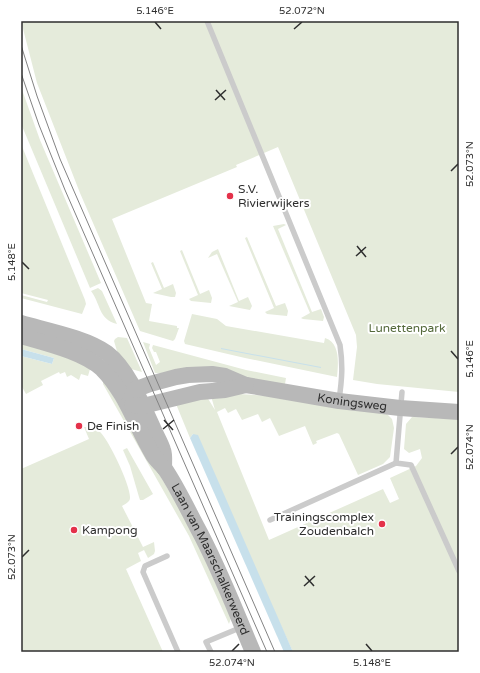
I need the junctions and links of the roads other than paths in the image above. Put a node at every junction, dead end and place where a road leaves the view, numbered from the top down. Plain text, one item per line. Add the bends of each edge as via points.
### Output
1 (207, 21) edge
2 (21, 323) edge
3 (21, 336) edge
4 (76, 347) junction
5 (246, 385) junction
6 (134, 390) junction
7 (402, 392) dead end
8 (339, 401) junction
9 (135, 405) junction
10 (400, 408) junction
11 (459, 412) edge
12 (396, 463) junction
13 (270, 520) dead end
14 (166, 556) dead end
15 (459, 570) edge
16 (242, 627) junction
17 (178, 652) edge
18 (211, 652) edge
19 (254, 652) edge

1 - 8 lane via 340,345 343,379
2 - 4 main road
3 - 4 main road
4 - 6 main road via 106,353 123,370
4 - 9 main road via 102,369
5 - 6 main road, Koningsweg via 225,376 201,374 168,379
5 - 8 main road, Koningsweg
5 - 9 main road, Koningsweg
6 - 9 main road
7 - 10 lane
8 - 10 main road, Koningsweg
9 - 16 main road, Laan van Maarschalkerweerd via 163,451 164,468 204,540
10 - 11 main road, Koningsweg
10 - 12 lane
12 - 13 lane
12 - 15 lane via 411,465
14 - 17 lane via 145,566 143,572
16 - 18 lane via 206,642
16 - 19 main road, Laan van Maarschalkerweerd

